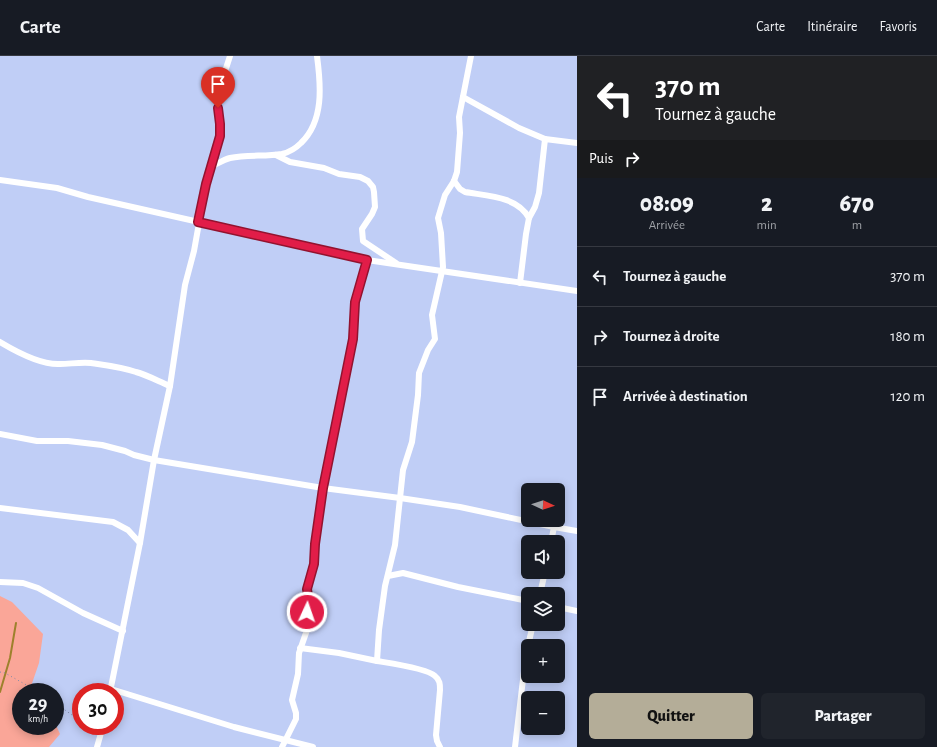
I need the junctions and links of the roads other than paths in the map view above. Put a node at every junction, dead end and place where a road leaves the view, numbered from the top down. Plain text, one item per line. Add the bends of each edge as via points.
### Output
1 (230, 56) edge
2 (317, 56) edge
3 (471, 56) edge
4 (463, 97) junction
5 (546, 139) junction
6 (577, 143) edge
7 (276, 155) junction
8 (210, 167) junction
9 (0, 180) edge
10 (454, 181) junction
11 (529, 218) junction
12 (198, 222) junction
13 (367, 260) junction
14 (399, 265) junction
15 (442, 272) junction
16 (520, 283) junction
17 (577, 291) edge
18 (0, 342) edge
19 (170, 386) junction
20 (0, 434) edge
21 (154, 460) junction
22 (323, 488) junction
23 (400, 498) junction
24 (0, 508) edge
25 (521, 520) edge
26 (554, 527) joint
27 (577, 531) edge
28 (552, 535) edge
29 (140, 543) junction
30 (388, 576) junction
31 (0, 582) edge
32 (521, 601) edge
33 (565, 608) edge
34 (577, 611) edge
35 (123, 631) junction
36 (300, 648) junction
37 (376, 661) junction
38 (113, 683) edge
39 (523, 683) edge
40 (124, 695) edge
41 (100, 735) edge
42 (285, 740) junction
43 (97, 747) edge
44 (282, 747) edge
45 (313, 747) edge
46 (440, 747) edge
47 (515, 747) edge

1 - 8 street via 219,90 220,136
2 - 7 street via 320,98 316,121 310,133 297,147
3 - 4 street
4 - 5 street via 519,128
4 - 10 street via 459,117 457,172
5 - 6 street
5 - 11 street via 539,193
7 - 8 street via 234,157
7 - 14 street via 290,162 324,168 339,174 360,176 368,181 374,192 375,208 362,229 363,241
8 - 12 street
9 - 12 street via 57,188
10 - 11 street via 465,192 518,205
10 - 15 street via 446,192 438,218
11 - 16 street
12 - 13 street
12 - 19 street via 183,297
13 - 14 street
13 - 22 street via 355,302 351,350
14 - 15 street
15 - 16 street
15 - 23 street via 432,315 435,339 420,373 412,442 403,470
16 - 17 street
18 - 19 street via 50,363 79,362 123,369 138,372
19 - 21 street
20 - 21 street via 37,441 102,445
21 - 22 street
21 - 29 street
22 - 23 street
22 - 36 street via 314,564 307,589 307,630
23 - 25 street
23 - 30 street via 395,545
24 - 29 street via 113,522 128,530
26 - 27 street
26 - 28 street
29 - 35 street
30 - 32 street via 402,573
30 - 37 street
31 - 35 street via 23,583 38,588
33 - 34 street
35 - 38 street
36 - 37 street
36 - 42 street via 292,700 296,719
37 - 46 street via 429,672 438,678 440,690 436,741
39 - 47 street
40 - 42 street
41 - 43 street
42 - 44 street
42 - 45 street

